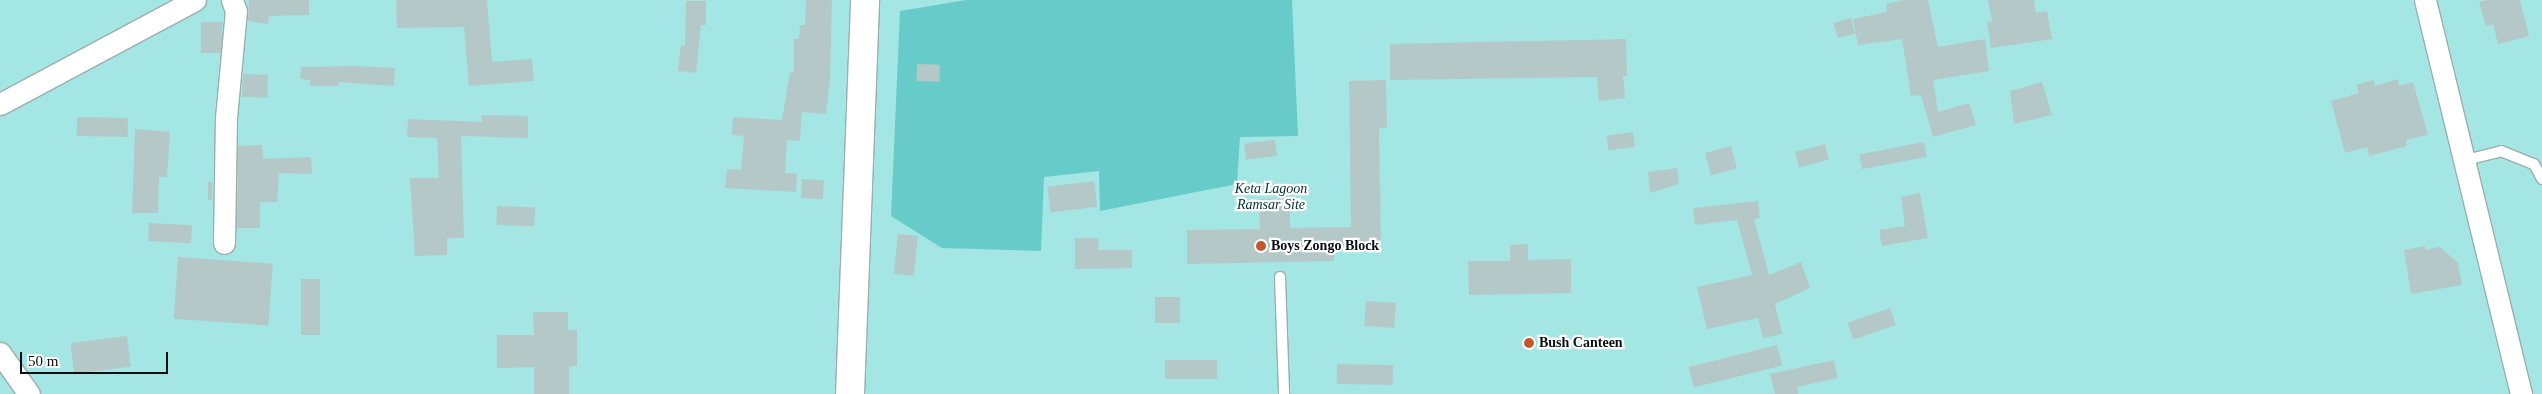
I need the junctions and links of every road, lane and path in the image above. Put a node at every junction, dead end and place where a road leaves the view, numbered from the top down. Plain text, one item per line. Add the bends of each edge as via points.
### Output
1 (195, 0) edge
2 (232, 0) edge
3 (865, 0) edge
4 (2425, 0) edge
5 (0, 104) edge
6 (2466, 160) junction
7 (2542, 179) edge
8 (224, 243) dead end
9 (1280, 277) dead end
10 (0, 353) edge
11 (29, 394) edge
12 (850, 394) edge
13 (1284, 394) edge
14 (2521, 394) edge

1 - 5 street
2 - 8 street via 236,12 226,118
3 - 12 main road
4 - 6 street
6 - 7 lane via 2501,152 2534,164
6 - 14 street
9 - 13 lane
10 - 11 street

